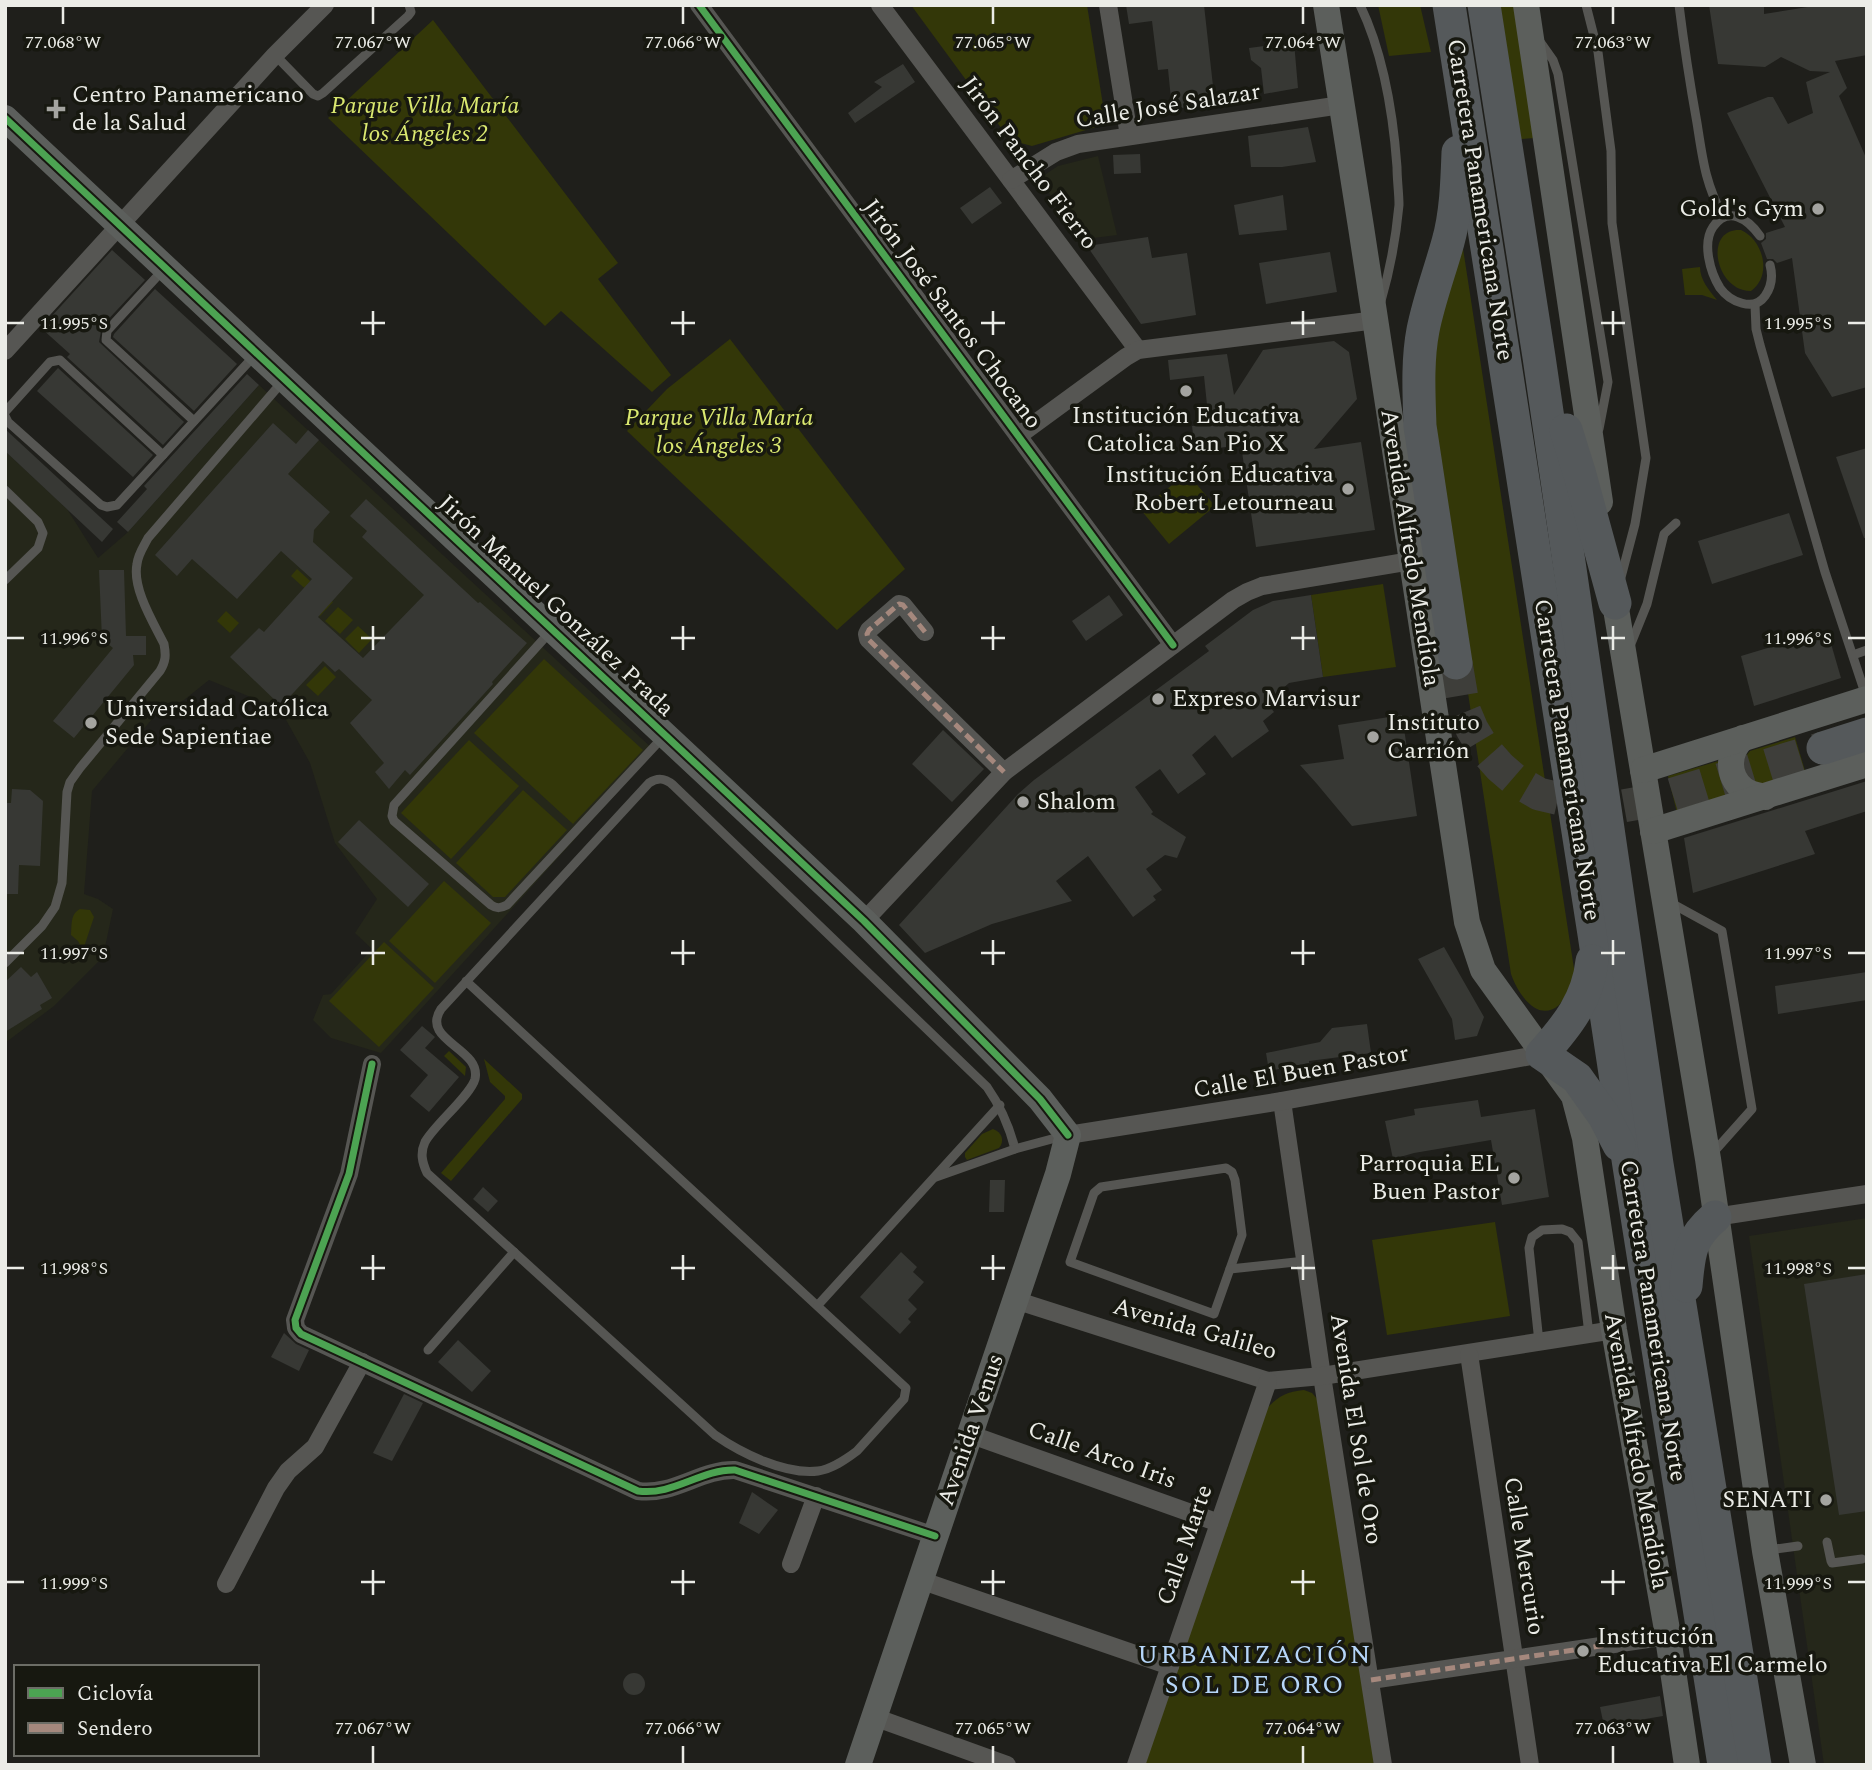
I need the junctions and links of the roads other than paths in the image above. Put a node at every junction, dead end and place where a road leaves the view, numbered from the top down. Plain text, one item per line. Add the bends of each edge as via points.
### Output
1 (325, 5) edge
2 (409, 5) edge
3 (699, 5) edge
4 (880, 5) edge
5 (1108, 5) edge
6 (1326, 5) edge
7 (1360, 5) edge
8 (1484, 5) edge
9 (1586, 5) edge
10 (1679, 5) edge
11 (1447, 11) edge
12 (1528, 16) edge
13 (275, 55) junction
14 (1461, 79) junction
15 (1341, 105) junction
16 (5, 118) edge
17 (1129, 136) junction
18 (1011, 180) junction
19 (1723, 217) junction
20 (120, 225) junction
21 (1760, 236) dead end
22 (1770, 265) dead end
23 (166, 268) junction
24 (1755, 305) junction
25 (1376, 320) junction
26 (9, 340) edge
27 (1138, 350) junction
28 (257, 353) junction
29 (1539, 357) junction
30 (285, 379) junction
31 (5, 414) edge
32 (194, 421) junction
33 (1018, 436) junction
34 (163, 455) junction
35 (5, 490) edge
36 (1676, 523) dead end
37 (1411, 561) junction
38 (5, 580) edge
39 (1615, 603) junction
40 (552, 629) junction
41 (925, 632) dead end
42 (1173, 645) junction
43 (1867, 650) edge
44 (1853, 655) junction
45 (1625, 660) junction
46 (1456, 663) tunnel mouth
47 (1867, 698) edge
48 (665, 734) junction
49 (1867, 734) edge
50 (1743, 738) junction
51 (1824, 748) tunnel mouth
52 (1867, 764) edge
53 (1643, 770) junction
54 (1004, 772) junction
55 (1765, 797) junction
56 (1653, 831) junction
57 (1664, 900) junction
58 (864, 921) junction
59 (1594, 933) junction
60 (5, 963) edge
61 (466, 981) junction
62 (1542, 1054) junction
63 (372, 1063) dead end
64 (1282, 1101) junction
65 (1000, 1105) junction
66 (1068, 1135) junction
67 (1015, 1149) junction
68 (1707, 1159) junction
69 (1629, 1166) junction
70 (935, 1178) junction
71 (1867, 1194) edge
72 (1715, 1217) junction
73 (514, 1252) junction
74 (1306, 1261) junction
75 (1230, 1269) junction
76 (1015, 1300) junction
77 (818, 1305) junction
78 (1602, 1332) junction
79 (1539, 1342) junction
80 (428, 1350) dead end
81 (1469, 1354) junction
82 (362, 1362) junction
83 (1690, 1366) junction
84 (1322, 1376) junction
85 (1268, 1381) junction
86 (970, 1434) junction
87 (816, 1496) junction
88 (1219, 1523) junction
89 (935, 1536) junction
90 (1828, 1542) dead end
91 (1798, 1546) dead end
92 (1765, 1551) junction
93 (1862, 1559) dead end
94 (791, 1564) dead end
95 (920, 1580) junction
96 (226, 1584) dead end
97 (1668, 1636) junction
98 (1515, 1658) junction
99 (1170, 1666) junction
100 (1371, 1680) junction
101 (874, 1717) junction
102 (858, 1765) edge
103 (1007, 1765) edge
104 (1136, 1765) edge
105 (1383, 1765) edge
106 (1530, 1765) edge
107 (1687, 1765) edge
108 (1724, 1765) edge
109 (1755, 1765) edge
110 (1803, 1765) edge

1 - 13 street
2 - 13 lane via 408,16 318,96
3 - 33 street, Jirón José Santos Chocano
4 - 18 street, Jirón Pancho Fierro
5 - 17 street
6 - 15 main road, Avenida Alfredo Mendiola
7 - 25 lane via 1389,97 1399,204
8 - 29 highway, Carretera Panamericana Norte
9 - 39 lane via 1611,151 1612,223 1646,458
10 - 19 lane via 1702,160
11 - 14 highway, Carretera Panamericana Norte
12 - 39 main road
13 - 20 street
14 - 46 highway via 1457,182 1449,240 1422,332 1418,389
14 - 59 highway, Carretera Panamericana Norte
15 - 17 street, Calle José Salazar
15 - 25 main road, Avenida Alfredo Mendiola
16 - 20 main road, Jirón Manuel González Prada
17 - 18 street, Calle José Salazar via 1067,147
18 - 27 street, Jirón Pancho Fierro
19 - 21 lane via 1738,217
19 - 24 lane via 1710,231 1707,247 1717,281 1734,300
20 - 23 main road, Jirón Manuel González Prada
20 - 26 street
22 - 24 lane via 1770,285
23 - 28 main road, Jirón Manuel González Prada
23 - 32 lane via 107,331 106,340
24 - 44 lane via 1760,345
25 - 27 street
25 - 37 main road, Avenida Alfredo Mendiola
27 - 33 street
28 - 30 main road, Jirón Manuel González Prada
28 - 32 lane
29 - 39 highway via 1580,475
29 - 83 highway, Carretera Panamericana Norte
30 - 40 main road, Jirón Manuel González Prada
30 - 60 lane via 141,550 136,565 138,589 164,644 165,663 70,782 62,883 55,907
31 - 34 lane via 8,422 107,507 117,505
31 - 34 lane via 50,362 60,360
32 - 34 lane
33 - 42 street, Jirón José Santos Chocano
35 - 38 lane via 38,522 43,533 38,548
36 - 45 lane via 1664,534 1647,604
37 - 42 street via 1262,586 1233,600
37 - 62 main road, Avenida Alfredo Mendiola via 1467,922 1483,970
39 - 45 main road
40 - 48 main road, Jirón Manuel González Prada
40 - 48 lane via 394,805 394,821 491,905 502,907
41 - 54 street via 900,604 867,634
42 - 54 street
43 - 44 lane
44 - 47 lane
45 - 53 main road
47 - 50 main road
48 - 58 main road, Jirón Manuel González Prada
49 - 51 highway
50 - 53 main road
50 - 55 main road via 1732,752 1732,771 1742,788
52 - 55 main road
53 - 56 main road
54 - 58 street
55 - 56 main road
56 - 57 main road
57 - 68 main road
57 - 68 lane via 1722,931 1748,1082 1752,1109
58 - 66 main road, Jirón Manuel González Prada via 1040,1099
59 - 62 highway via 1592,966 1580,1007
59 - 69 highway, Carretera Panamericana Norte
61 - 65 lane via 649,783 664,779 987,1087
61 - 73 lane via 435,1020 441,1033 471,1060 475,1080 429,1135 422,1159 427,1173
61 - 77 lane
62 - 64 street, Calle El Buen Pastor
62 - 69 highway via 1577,1078 1604,1116
62 - 78 main road, Avenida Alfredo Mendiola via 1574,1096 1585,1139
63 - 82 street via 349,1174 295,1320 301,1334
64 - 66 street, Calle El Buen Pastor
64 - 74 street, Avenida El Sol de Oro
65 - 67 lane
65 - 70 lane
66 - 67 lane
66 - 76 main road, Avenida Venus
67 - 70 lane
68 - 72 main road
69 - 108 highway, Carretera Panamericana Norte
70 - 77 lane
71 - 72 street
72 - 83 highway via 1700,1229 1691,1248 1686,1288
72 - 92 main road
73 - 77 lane via 715,1435 754,1457 807,1471 829,1468 857,1451 907,1391
73 - 80 lane
74 - 75 lane
74 - 84 street, Avenida El Sol de Oro
75 - 75 lane via 1214,1314 1070,1262 1094,1193 1101,1187 1226,1168 1234,1180 1242,1235
76 - 85 street, Avenida Galileo
76 - 86 main road, Avenida Venus
78 - 79 street, Avenida Galileo
78 - 79 lane via 1578,1242 1570,1232 1542,1230 1532,1237 1529,1248
78 - 97 main road, Avenida Alfredo Mendiola
79 - 81 street, Avenida Galileo
81 - 84 street, Avenida Galileo
81 - 98 street, Calle Mercurio
82 - 87 street via 638,1491 663,1490 726,1470
82 - 96 street via 315,1447 276,1488
83 - 109 highway, Carretera Panamericana Norte
84 - 85 street, Avenida Galileo
84 - 100 street, Avenida El Sol de Oro
85 - 88 street, Calle Marte
86 - 88 street, Calle Arco Iris
86 - 89 main road, Avenida Venus
87 - 89 street
87 - 94 street
88 - 99 street, Calle Marte
89 - 95 main road, Avenida Venus
90 - 93 lane via 1832,1563
91 - 92 lane
92 - 110 main road
95 - 99 street
95 - 101 main road, Avenida Venus
97 - 98 street
97 - 107 main road, Avenida Alfredo Mendiola
98 - 100 street
98 - 106 street, Calle Mercurio
99 - 104 street, Calle Marte
100 - 105 street, Avenida El Sol de Oro
101 - 102 main road, Avenida Venus
101 - 103 street

